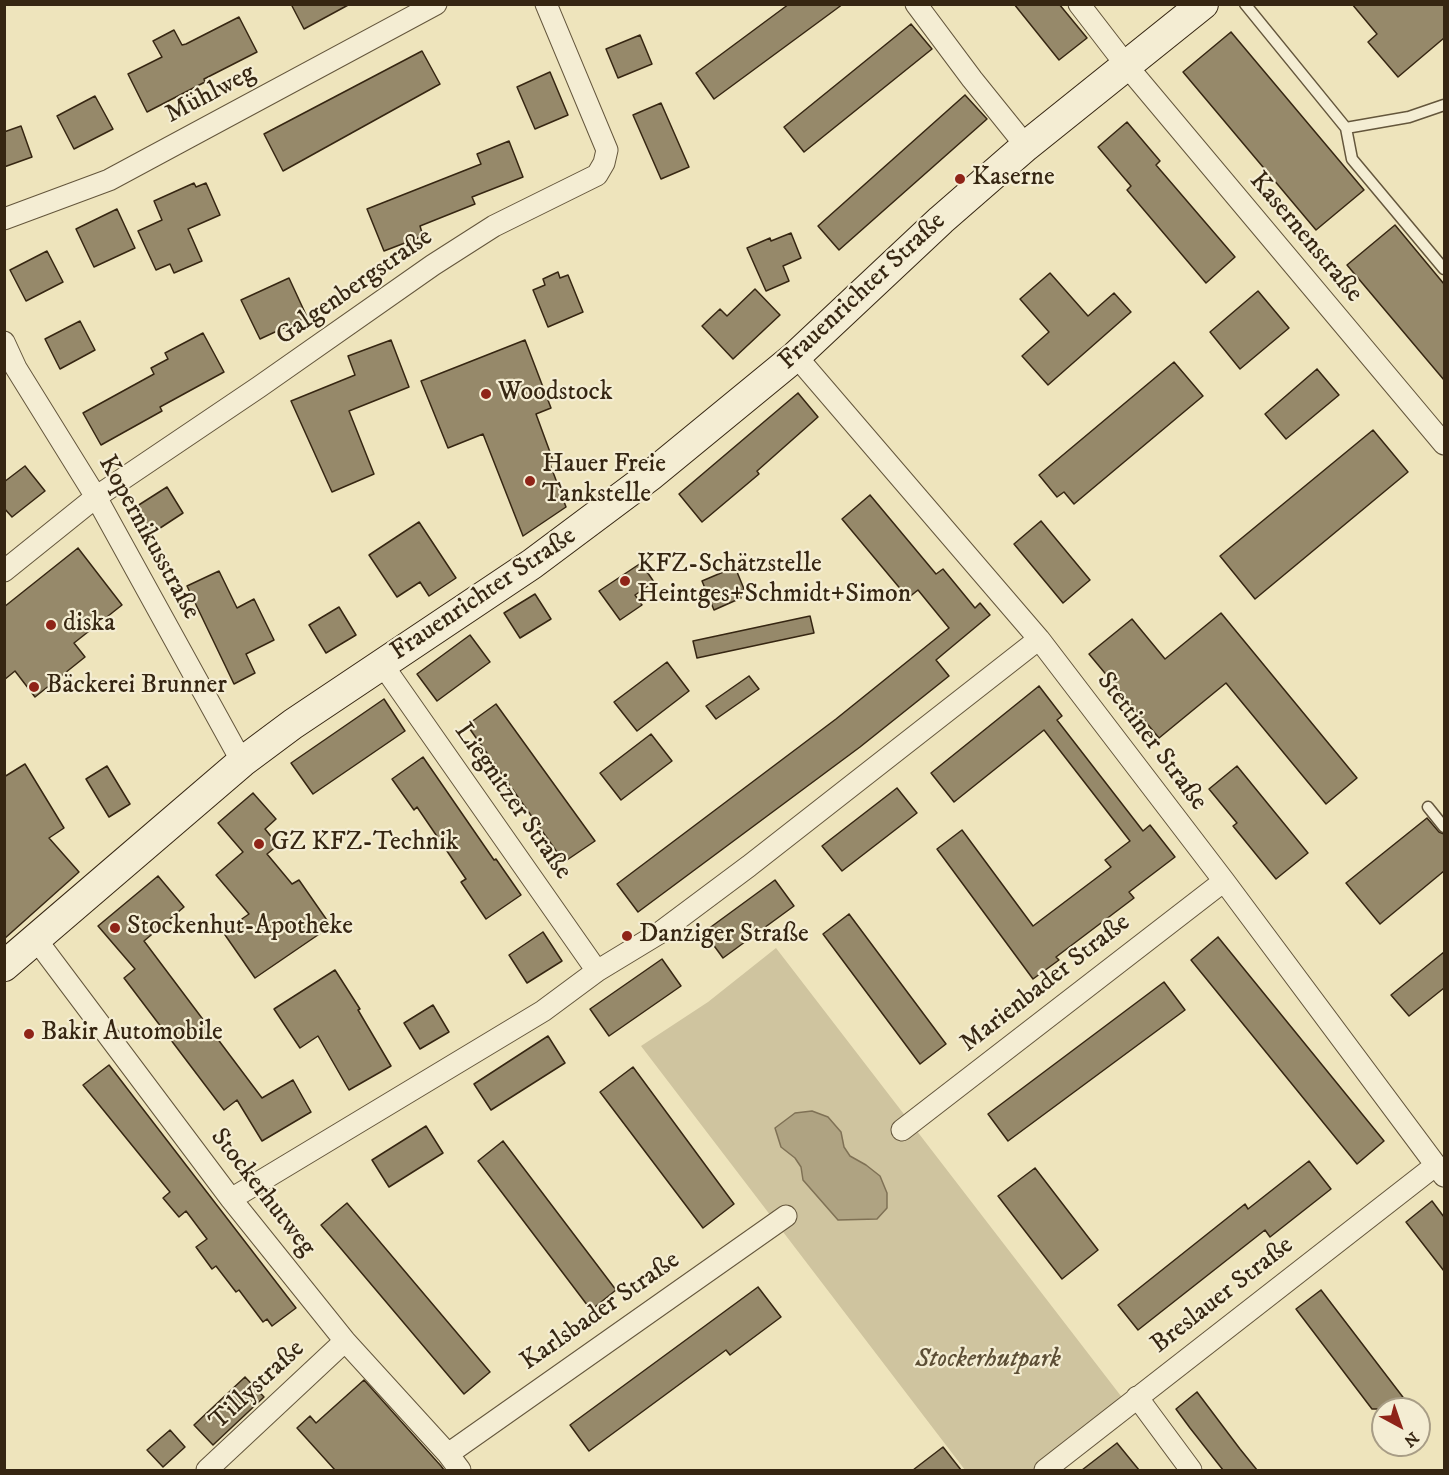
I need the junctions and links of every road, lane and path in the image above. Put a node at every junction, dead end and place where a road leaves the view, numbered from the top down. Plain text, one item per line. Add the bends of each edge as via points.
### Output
1 (436, 4) edge
2 (546, 4) edge
3 (916, 4) edge
4 (1079, 4) edge
5 (1203, 4) edge
6 (1245, 4) edge
7 (1126, 65) junction
8 (1444, 105) edge
9 (1346, 128) junction
10 (1026, 146) junction
11 (4, 219) edge
12 (1444, 269) edge
13 (4, 342) edge
14 (796, 356) junction
15 (1444, 444) edge
16 (96, 497) junction
17 (4, 571) edge
18 (1039, 639) junction
19 (382, 664) junction
20 (242, 762) junction
21 (1428, 807) dead end
22 (1444, 828) edge
23 (1224, 881) junction
24 (35, 938) junction
25 (4, 966) edge
26 (597, 971) junction
27 (902, 1130) dead end
28 (1440, 1170) edge
29 (231, 1199) junction
30 (786, 1216) dead end
31 (345, 1341) junction
32 (1137, 1397) junction
33 (454, 1462) edge
34 (207, 1470) edge
35 (1045, 1470) edge
36 (1191, 1470) edge

1 - 11 street, Mühlweg via 109,180
2 - 16 street, Galgenbergstraße via 607,150 597,176 494,226 450,254
3 - 10 street
4 - 7 street, Kasernenstraße
5 - 7 main road, Frauenrichter Straße
6 - 9 lane
7 - 10 main road, Frauenrichter Straße
7 - 15 street, Kasernenstraße
8 - 9 lane via 1409,117
9 - 12 lane via 1352,159
10 - 14 main road, Frauenrichter Straße
13 - 16 street, Kopernikusstraße
14 - 18 street, Stettiner Straße
14 - 19 main road, Frauenrichter Straße via 601,514
16 - 17 street, Galgenbergstraße
16 - 20 street, Kopernikusstraße
18 - 23 street, Stettiner Straße
18 - 26 street via 677,921
19 - 20 main road, Frauenrichter Straße
19 - 26 street, Liegnitzer Straße
20 - 24 main road, Frauenrichter Straße
21 - 22 lane
23 - 27 street, Marienbader Straße
23 - 28 street, Stettiner Straße
24 - 25 main road, Frauenrichter Straße
24 - 29 street, Stockerhutweg
26 - 29 street via 543,1011
28 - 32 street, Breslauer Straße
29 - 31 street, Stockerhutweg
30 - 33 street, Karlsbader Straße
31 - 33 street, Stockerhutweg
31 - 34 street, Tillystraße
32 - 35 street, Breslauer Straße
32 - 36 street

